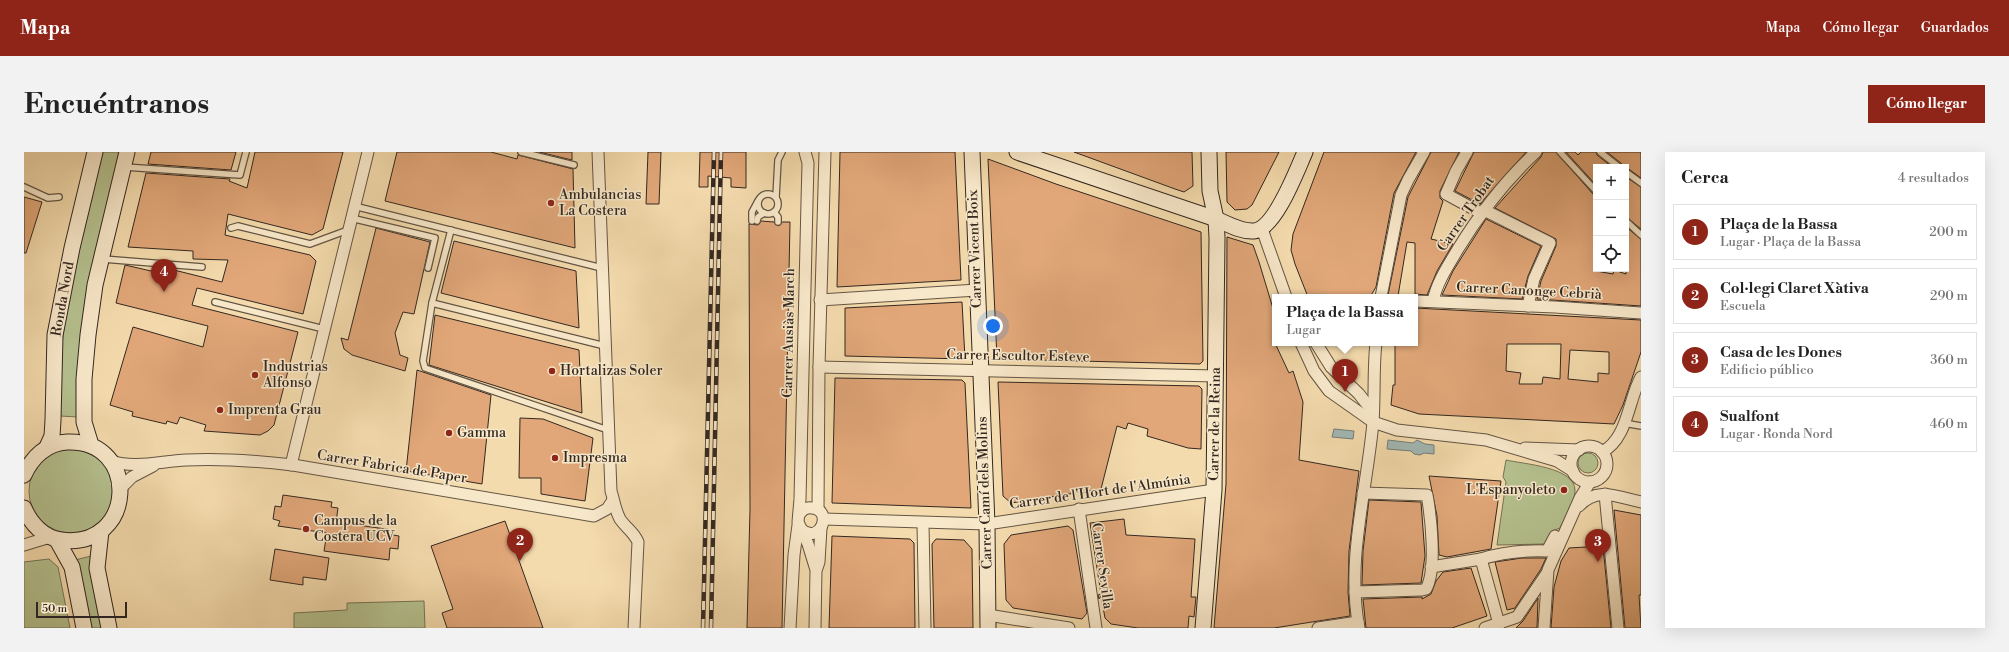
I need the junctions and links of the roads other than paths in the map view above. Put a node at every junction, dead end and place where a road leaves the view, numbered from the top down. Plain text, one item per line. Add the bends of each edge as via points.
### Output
1 (95, 152) edge
2 (246, 152) edge
3 (368, 152) edge
4 (522, 152) edge
5 (598, 152) edge
6 (782, 152) edge
7 (805, 152) edge
8 (825, 152) edge
9 (972, 152) edge
10 (1017, 152) edge
11 (1209, 152) edge
12 (1304, 152) edge
13 (1424, 152) edge
14 (1467, 152) edge
15 (1536, 152) edge
16 (1560, 152) edge
17 (1600, 152) edge
18 (125, 159) edge
19 (1615, 164) edge
20 (574, 165) dead end
21 (1629, 174) edge
22 (1641, 183) edge
23 (776, 185) junction
24 (24, 187) edge
25 (1593, 188) edge
26 (1210, 190) junction
27 (767, 194) junction
28 (59, 197) dead end
29 (776, 197) junction
30 (759, 199) junction
31 (354, 206) junction
32 (1184, 208) junction
33 (1483, 211) junction
34 (774, 212) junction
35 (764, 213) junction
36 (351, 218) junction
37 (1216, 219) junction
38 (778, 222) dead end
39 (1629, 224) edge
40 (231, 228) dead end
41 (1262, 229) junction
42 (348, 230) junction
43 (451, 230) junction
44 (1641, 235) edge
45 (102, 259) junction
46 (202, 267) dead end
47 (428, 268) dead end
48 (602, 268) junction
49 (1281, 281) junction
50 (977, 290) junction
51 (1285, 294) edge
52 (1290, 294) edge
53 (1382, 294) edge
54 (820, 300) junction
55 (1418, 301) edge
56 (1433, 301) junction
57 (215, 302) dead end
58 (432, 303) junction
59 (1528, 306) junction
60 (1641, 313) edge
61 (324, 330) junction
62 (605, 346) junction
63 (1302, 346) edge
64 (1318, 346) edge
65 (1376, 346) edge
66 (819, 367) junction
67 (980, 370) junction
68 (1216, 376) junction
69 (1641, 377) edge
70 (1373, 417) junction
71 (1624, 423) junction
72 (1641, 426) edge
73 (608, 430) junction
74 (91, 445) junction
75 (48, 447) junction
76 (1508, 447) junction
77 (1579, 450) junction
78 (1602, 452) junction
79 (111, 461) junction
80 (159, 463) junction
81 (291, 465) junction
82 (1606, 469) junction
83 (1573, 471) junction
84 (24, 475) edge
85 (1591, 482) junction
86 (121, 488) junction
87 (1214, 490) junction
88 (1363, 493) junction
89 (1609, 495) junction
90 (613, 500) junction
91 (1641, 502) edge
92 (818, 509) junction
93 (1079, 509) junction
94 (1573, 512) junction
95 (25, 517) edge
96 (799, 523) junction
97 (822, 524) junction
98 (923, 524) junction
99 (987, 524) junction
100 (101, 531) junction
101 (1555, 536) dead end
102 (54, 538) junction
103 (24, 545) edge
104 (1481, 559) junction
105 (1431, 567) junction
106 (816, 570) junction
107 (1548, 570) junction
108 (1355, 592) junction
109 (988, 622) edge
110 (1358, 625) edge
111 (1499, 626) edge
112 (84, 628) edge
113 (109, 628) edge
114 (634, 628) edge
115 (790, 628) edge
116 (815, 628) edge
117 (925, 628) edge
118 (1069, 628) edge
119 (1096, 628) edge
120 (1203, 628) edge
121 (1318, 628) edge
122 (1486, 628) edge
123 (1544, 628) edge
124 (1618, 628) edge

1 - 75 street, Ronda Nord via 55,335 53,420
2 - 18 lane via 240,175
3 - 31 street
4 - 20 lane
5 - 48 street
6 - 23 lane via 778,160
7 - 96 street, Carrer Ausiàs March via 808,163
8 - 54 street
9 - 50 street, Carrer Vicent Boix
10 - 32 street
11 - 26 street, Carrer de la Reina
12 - 41 street via 1278,208
13 - 53 street via 1402,195
14 - 33 street via 1446,194
15 - 33 street, Carrer Trobat via 1501,187
16 - 25 lane
17 - 19 lane
18 - 45 street, Ronda Nord
21 - 22 lane
23 - 27 lane
23 - 29 lane
24 - 28 lane via 48,198
26 - 32 street via 1201,202
26 - 37 street, Carrer de la Reina
27 - 29 lane
27 - 30 lane
29 - 34 lane via 778,207
30 - 35 lane via 759,208
30 - 35 lane via 752,212 755,221
31 - 36 street
31 - 43 lane
32 - 37 street
33 - 56 street, Carrer Trobat via 1444,272
33 - 59 street via 1550,243 1534,280
34 - 35 lane
34 - 38 lane
36 - 42 street
36 - 47 lane via 435,238
37 - 41 street via 1239,229
37 - 68 street, Carrer de la Reina
39 - 44 lane
40 - 42 lane via 238,226 310,244
41 - 49 street
42 - 61 street
43 - 48 lane
43 - 58 lane
45 - 46 lane
45 - 74 street, Ronda Nord via 91,312 84,379 84,422
48 - 62 street
49 - 51 street
49 - 52 street
50 - 54 street
50 - 67 street, Carrer Vicent Boix
54 - 66 street
55 - 56 street, Carrer Canonge Cebrià
56 - 59 street, Carrer Canonge Cebrià
57 - 61 lane
58 - 62 lane
58 - 73 lane via 423,360 425,368
59 - 60 street, Carrer Canonge Cebrià
61 - 81 street
62 - 73 street
63 - 70 street via 1323,385 1334,396
64 - 70 street via 1331,367 1359,394
65 - 70 street
66 - 67 street, Carrer Escultor Esteve
66 - 92 street
67 - 68 street, Carrer Escultor Esteve
67 - 99 street, Carrer Camí dels Molins
68 - 87 street, Carrer de la Reina
69 - 71 street
70 - 76 street via 1397,430 1486,440
70 - 88 street
71 - 72 lane
71 - 78 street via 1613,444
73 - 90 street
74 - 75 street via 77,441 62,442
74 - 79 street
75 - 84 street via 36,455
76 - 77 street
76 - 83 street via 1557,461
77 - 78 street via 1593,447
77 - 83 street via 1572,458
78 - 82 street via 1607,462
79 - 80 street, Carrer Fabrica de Paper via 124,466
79 - 86 street via 118,473
80 - 81 street, Carrer Fabrica de Paper via 235,459
80 - 86 street, Carrer Fabrica de Paper via 132,477
81 - 90 street, Carrer Fabrica de Paper via 594,516 607,509
82 - 85 street via 1600,479
82 - 89 street via 1605,484
83 - 85 street via 1578,479
85 - 89 street
85 - 94 street
86 - 100 street via 113,519
87 - 93 street, Carrer de l'Hort de l'Almúnia
87 - 120 street, Carrer de la Reina
88 - 105 street via 1427,495 1432,534
88 - 108 street
89 - 91 street
89 - 94 street via 1589,497
89 - 124 street
90 - 114 street via 622,520 635,534 638,542
92 - 96 street via 809,508 801,511
92 - 97 street
93 - 99 street, Carrer de l'Hort de l'Almúnia
93 - 119 street, Carrer Sevilla
94 - 107 street
95 - 102 street via 38,529
96 - 97 street via 811,534
96 - 106 street, Carrer Ausiàs March
96 - 115 street, Carrer Ausiàs March via 793,569
97 - 98 street, Carrer de l'Hort de l'Almúnia
97 - 106 street, Carrer Ausiàs March
98 - 99 street, Carrer de l'Hort de l'Almúnia
98 - 117 street
99 - 109 street, Carrer Camí dels Molins
100 - 102 street via 88,539 72,542
100 - 113 street via 97,568
101 - 104 street via 1547,552 1514,551
102 - 103 street
102 - 112 street via 72,567
104 - 105 street
104 - 111 street
105 - 108 street via 1428,586 1422,590
106 - 116 street, Carrer Ausiàs March
107 - 111 street via 1522,612 1513,620
107 - 123 street
108 - 110 street
109 - 118 street
110 - 121 street
111 - 122 street

